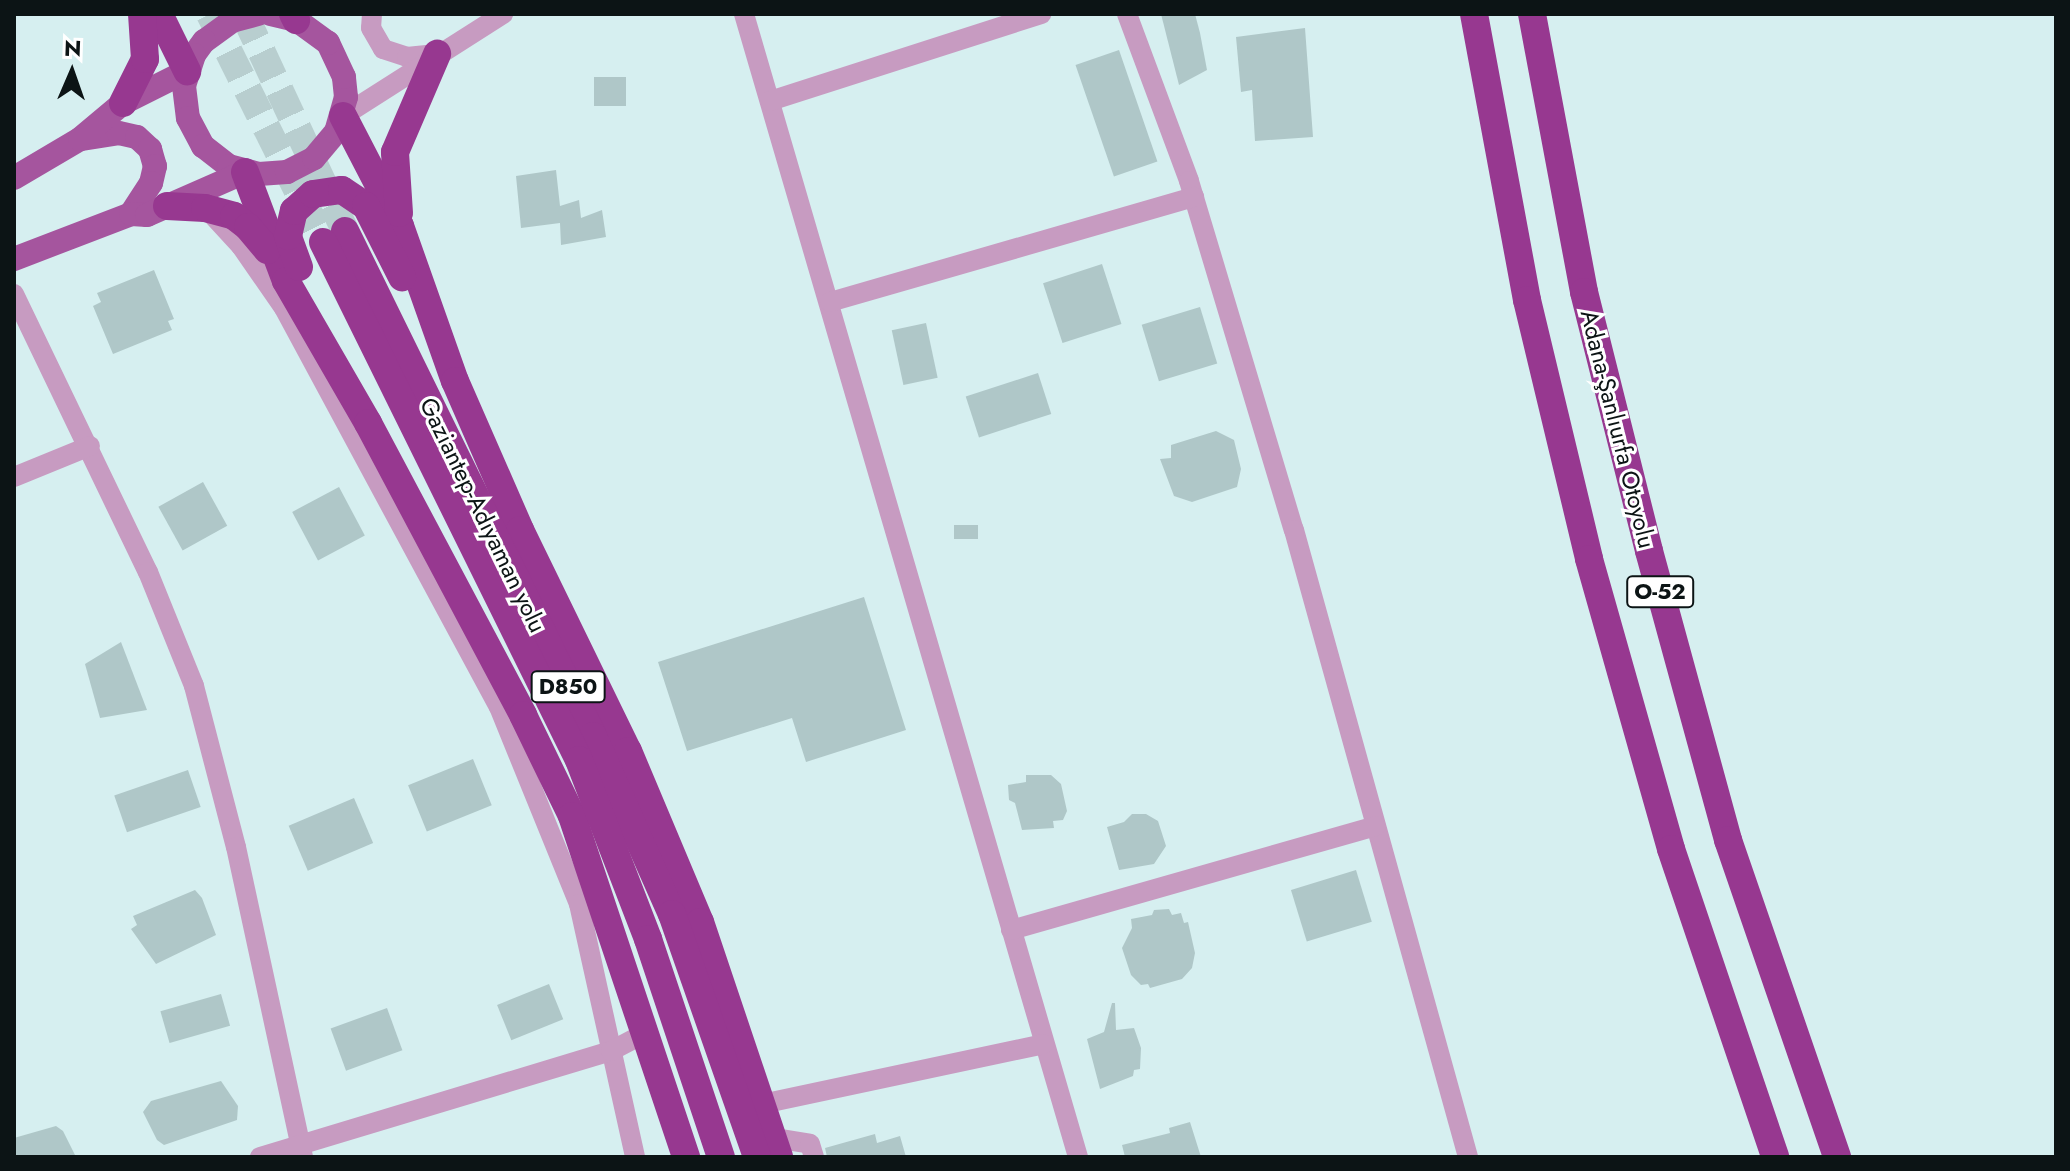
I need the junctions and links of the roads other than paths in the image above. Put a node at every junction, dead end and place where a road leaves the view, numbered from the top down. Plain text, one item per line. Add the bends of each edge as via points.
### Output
1 (142, 14) edge
2 (159, 14) edge
3 (258, 14) edge
4 (372, 14) edge
5 (503, 14) edge
6 (744, 14) edge
7 (1041, 14) edge
8 (1127, 14) edge
9 (1474, 14) edge
10 (1532, 14) edge
11 (292, 15) edge
12 (437, 54) junction
13 (187, 71) junction
14 (770, 101) junction
15 (123, 103) junction
16 (343, 116) junction
17 (80, 139) junction
18 (245, 172) junction
19 (14, 178) edge
20 (1194, 197) junction
21 (167, 206) junction
22 (205, 208) junction
23 (131, 214) junction
24 (400, 226) junction
25 (14, 259) edge
26 (286, 281) junction
27 (14, 294) edge
28 (830, 302) junction
29 (455, 381) junction
30 (368, 423) junction
31 (90, 446) junction
32 (14, 477) edge
33 (1375, 826) junction
34 (1011, 930) junction
35 (647, 1032) junction
36 (1044, 1044) junction
37 (611, 1051) junction
38 (762, 1104) junction
39 (302, 1151) edge
40 (770, 1151) edge
41 (260, 1157) edge
42 (635, 1157) edge
43 (686, 1157) edge
44 (721, 1157) edge
45 (814, 1157) edge
46 (1078, 1157) edge
47 (1468, 1157) edge
48 (1775, 1157) edge
49 (1837, 1157) edge

1 - 15 highway via 145,59
2 - 13 highway
3 - 13 main road via 217,29
4 - 12 street via 371,28 383,49 407,57
5 - 12 street
6 - 14 street
7 - 14 street
8 - 20 street
9 - 48 highway, O-52 via 1527,300 1601,605 1671,849
10 - 49 highway, Adana-Şanlıurfa Otoyolu / O-52 via 1584,292 1649,551 1728,840
11 - 16 main road via 313,29 338,59 344,77
12 - 16 street
12 - 24 highway via 395,152
13 - 15 main road
13 - 18 main road via 185,102 194,132 215,158
14 - 28 street
15 - 17 main road
16 - 18 main road via 327,146 300,167 273,174
16 - 24 highway
17 - 19 main road
17 - 23 main road via 119,133 137,137 150,149 155,166 151,183
18 - 21 main road
18 - 26 highway
20 - 28 street
20 - 33 street via 1294,530
21 - 22 highway
21 - 23 main road via 147,215
22 - 26 highway via 234,216 248,227
22 - 37 street via 241,246 284,308 499,707 579,904
23 - 25 main road
24 - 29 highway
26 - 30 highway
27 - 31 street
28 - 34 street
29 - 30 highway via 366,206 342,190 313,194 302,201 289,223 291,248
29 - 38 highway via 520,530 628,751 700,922
30 - 35 highway via 572,816
31 - 32 street
31 - 39 street via 194,686 236,847
33 - 34 street
33 - 47 street
34 - 36 street
35 - 37 street
35 - 43 highway
36 - 38 street
36 - 46 street
37 - 39 street
37 - 42 street
38 - 40 highway
39 - 41 street
40 - 44 highway, Gaziantep-Adıyaman yolu / D850 via 599,750 334,237 579,760 648,939
40 - 45 street via 810,1144

